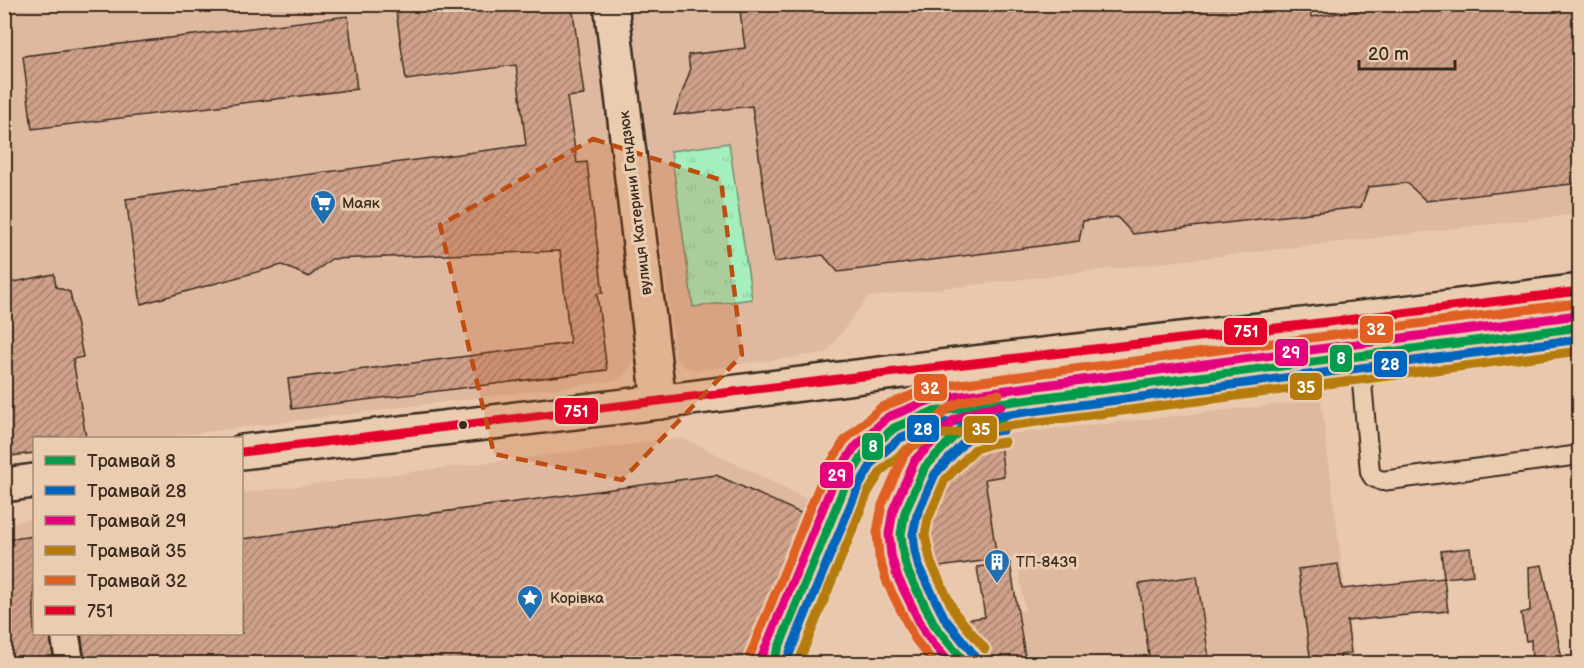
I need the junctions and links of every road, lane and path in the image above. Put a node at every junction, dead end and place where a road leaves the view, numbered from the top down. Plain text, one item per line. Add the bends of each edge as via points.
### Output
1 (611, 4) edge
2 (1580, 291) edge
3 (1354, 319) junction
4 (659, 402) junction
5 (243, 452) edge
6 (1580, 455) edge
7 (33, 482) edge
8 (4, 485) edge
9 (65, 635) edge
10 (70, 663) edge

1 - 4 street, вулиця Катерини Гандзюк
2 - 3 street
3 - 4 street
3 - 6 lane via 1370,472 1375,479 1382,482
4 - 5 street
7 - 8 street
9 - 10 street

